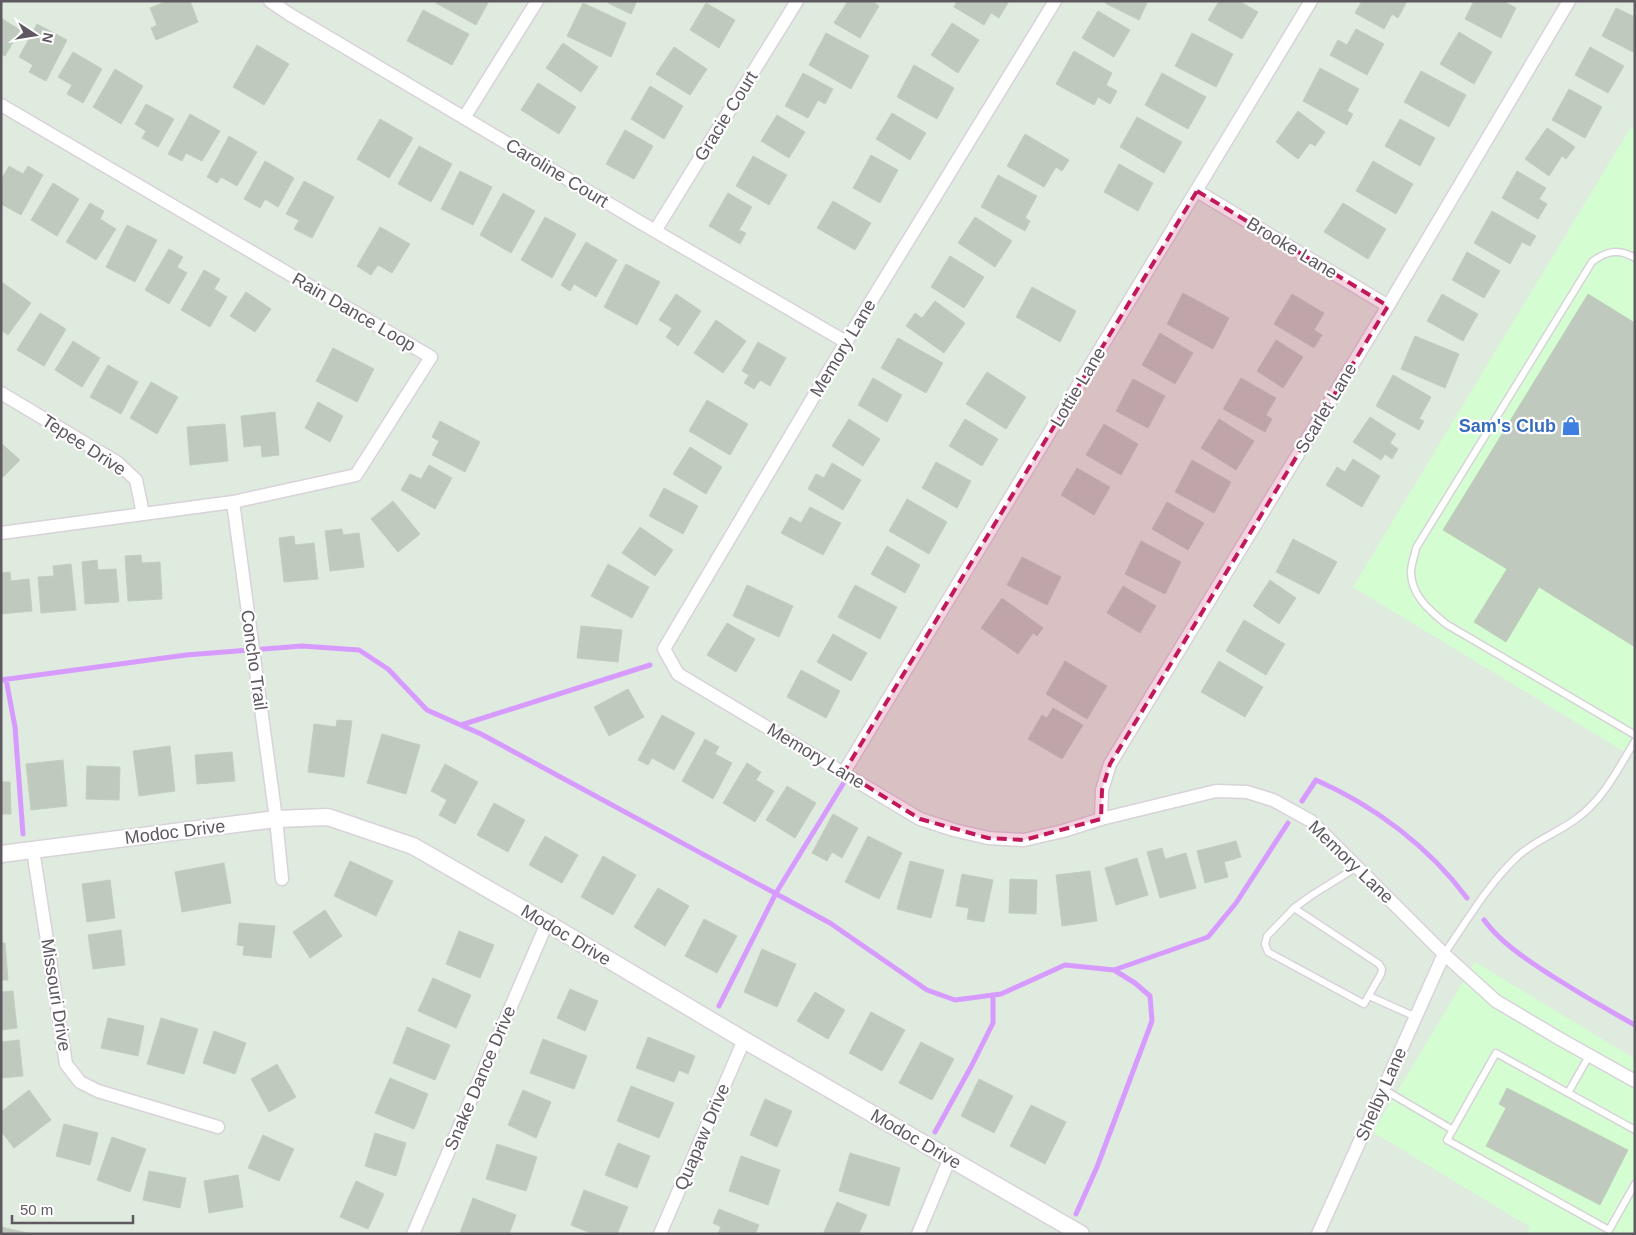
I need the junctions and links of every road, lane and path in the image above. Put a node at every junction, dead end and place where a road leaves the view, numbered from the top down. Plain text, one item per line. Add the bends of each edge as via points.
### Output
1 (270, 1) edge
2 (537, 1) edge
3 (797, 1) edge
4 (1055, 1) edge
5 (1311, 1) edge
6 (1569, 1) edge
7 (1, 105) edge
8 (464, 118) junction
9 (1197, 190) junction
10 (655, 231) junction
11 (1635, 258) edge
12 (1388, 306) junction
13 (846, 342) junction
14 (1, 393) edge
15 (233, 502) junction
16 (144, 514) junction
17 (1, 533) edge
18 (1635, 735) edge
19 (1635, 741) edge
20 (844, 772) junction
21 (276, 819) junction
22 (1101, 819) junction
23 (33, 850) junction
24 (1, 854) edge
25 (1357, 867) junction
26 (282, 879) dead end
27 (1294, 908) junction
28 (547, 923) junction
29 (1444, 954) junction
30 (1369, 996) junction
31 (1416, 1017) junction
32 (744, 1040) junction
33 (1589, 1056) junction
34 (1635, 1081) edge
35 (1383, 1089) junction
36 (1568, 1093) junction
37 (218, 1127) dead end
38 (1453, 1130) junction
39 (1635, 1130) edge
40 (950, 1158) junction
41 (1635, 1184) edge
42 (413, 1234) edge
43 (660, 1234) edge
44 (918, 1234) edge
45 (1081, 1234) edge
46 (1318, 1234) edge

1 - 8 street, Caroline Court
2 - 8 street
3 - 10 street, Gracie Court
4 - 13 street, Memory Lane
5 - 9 street, Lottie Lane
6 - 12 street, Scarlet Lane
7 - 15 street, Rain Dance Loop via 431,357 356,475
8 - 10 street, Caroline Court
9 - 12 street, Brooke Lane
9 - 20 street, Lottie Lane
10 - 13 street, Caroline Court
11 - 18 lane via 1610,251 1592,262 1416,548 1411,572 1415,590 1426,608 1446,624
12 - 22 street, Scarlet Lane via 1110,764 1102,790
13 - 20 street, Memory Lane via 664,649 678,674
14 - 16 street, Tepee Drive via 118,463 136,480
15 - 16 street, Rain Dance Loop
15 - 21 street, Concho Trail
16 - 17 street, Rain Dance Loop
19 - 29 lane via 1594,803 1576,819 1520,854 1500,874
20 - 22 street, Memory Lane via 920,819 988,838 1024,840
21 - 23 street, Modoc Drive
21 - 26 street, Concho Trail
21 - 28 street, Modoc Drive via 328,817 413,846
22 - 25 street, Memory Lane via 1216,791 1247,792 1273,800 1311,821
23 - 24 street, Modoc Drive
23 - 37 street, Missouri Drive via 66,1064 80,1082 98,1092
25 - 27 lane
25 - 29 street, Memory Lane
27 - 30 lane via 1379,964 1381,974
27 - 30 lane via 1267,936 1268,952 1364,1004
28 - 32 street, Modoc Drive
28 - 42 street, Snake Dance Drive
29 - 31 street, Shelby Lane
29 - 33 street, Memory Lane via 1496,1001
30 - 31 lane
31 - 35 street, Shelby Lane
32 - 40 street, Modoc Drive
32 - 43 street, Quapaw Drive
33 - 34 street, Memory Lane
33 - 36 lane
35 - 38 lane
35 - 46 street, Shelby Lane
36 - 38 lane via 1496,1053
36 - 39 lane
38 - 41 lane via 1448,1140 1609,1230
40 - 44 street
40 - 45 street, Modoc Drive

